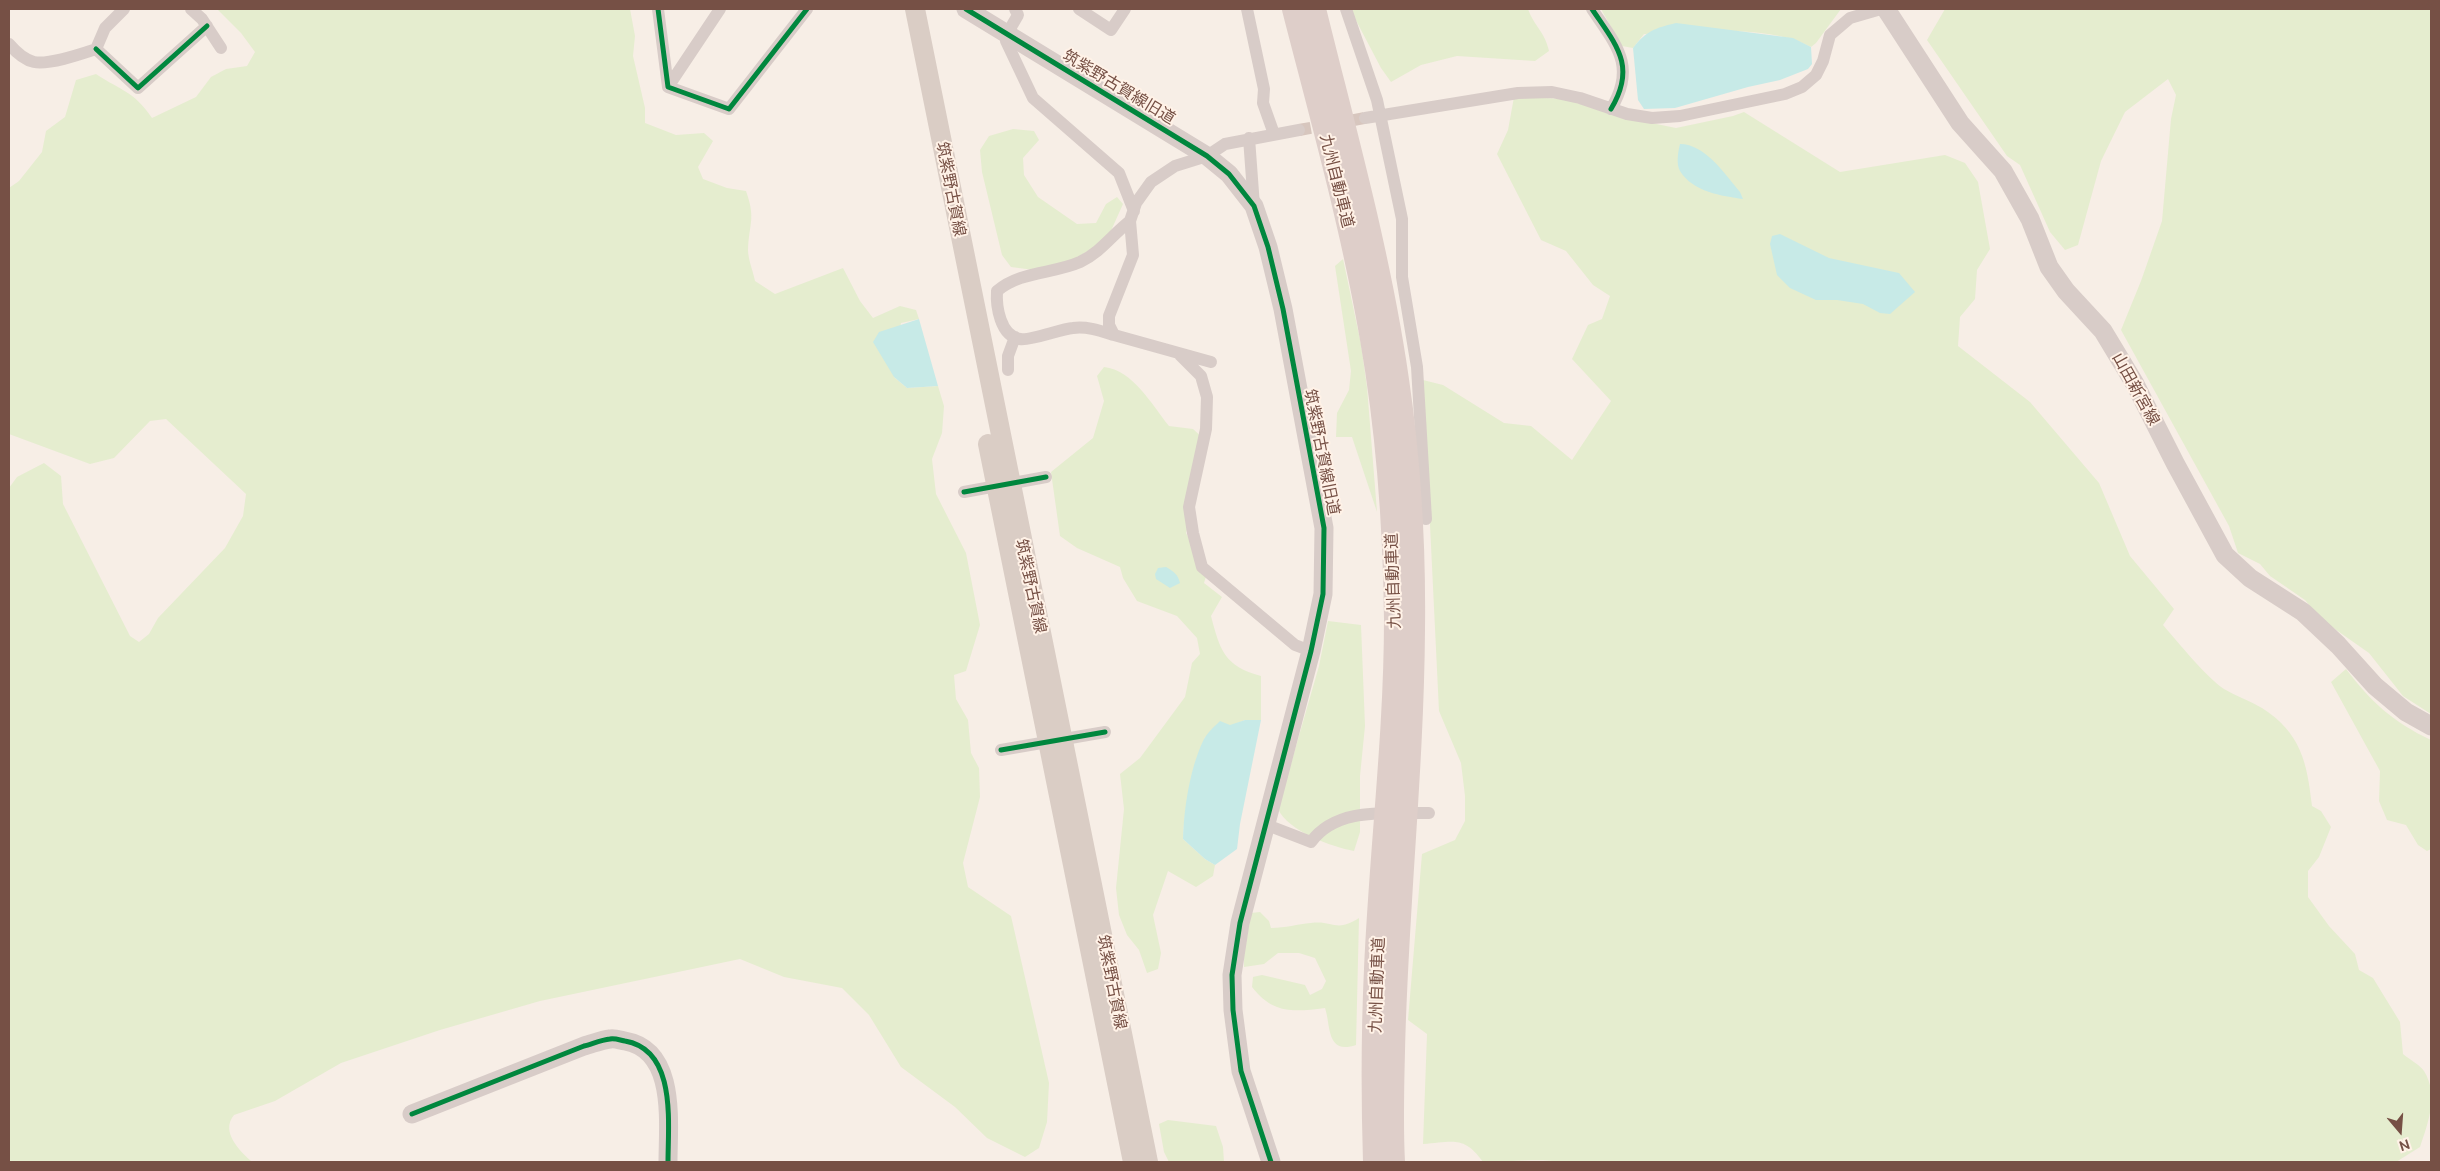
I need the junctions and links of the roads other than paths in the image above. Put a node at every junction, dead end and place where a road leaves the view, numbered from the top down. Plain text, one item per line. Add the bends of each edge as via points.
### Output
1 (124, 9) edge
2 (192, 9) edge
3 (658, 9) edge
4 (720, 9) edge
5 (806, 9) edge
6 (903, 9) edge
7 (915, 9) edge
8 (966, 9) edge
9 (1015, 9) edge
10 (1079, 9) edge
11 (1125, 9) edge
12 (1247, 9) edge
13 (1294, 9) edge
14 (1314, 9) edge
15 (1346, 9) edge
16 (1592, 9) edge
17 (1881, 9) edge
18 (1886, 9) edge
19 (207, 26) junction
20 (1007, 34) junction
21 (9, 44) edge
22 (221, 48) dead end
23 (96, 49) junction
24 (668, 87) junction
25 (1611, 109) junction
26 (1379, 116) junction
27 (1365, 118) tunnel mouth
28 (1299, 130) tunnel mouth
29 (1274, 134) junction
30 (1249, 138) junction
31 (1207, 156) junction
32 (1254, 206) junction
33 (1132, 216) junction
34 (1114, 335) junction
35 (1015, 337) junction
36 (1178, 353) junction
37 (1211, 362) dead end
38 (1008, 370) dead end
39 (1046, 477) dead end
40 (964, 492) dead end
41 (1426, 519) dead end
42 (1312, 651) junction
43 (2431, 726) edge
44 (1105, 732) dead end
45 (1001, 750) dead end
46 (1428, 813) dead end
47 (1267, 825) junction
48 (412, 1114) dead end
49 (668, 1162) edge
50 (1133, 1162) edge
51 (1148, 1162) edge
52 (1271, 1162) edge
53 (1375, 1162) edge
54 (1393, 1162) edge

1 - 23 street via 105,28
2 - 19 street
3 - 24 street
4 - 24 street
5 - 24 street via 729,109
6 - 50 main road, 筑紫野古賀線
7 - 51 main road, 筑紫野古賀線
8 - 20 street, 筑紫野古賀線旧道
9 - 20 street via 1018,15
10 - 11 street via 1111,30
12 - 29 street via 1264,89 1263,103
13 - 53 highway, 九州自動車道 via 1356,259 1386,436 1396,619 1376,970
14 - 54 highway, 九州自動車道 via 1369,229 1385,308 1402,416 1412,528 1413,640 1394,984
15 - 26 street via 1377,100
16 - 25 street via 1619,49 1622,62 1624,81 1620,96
17 - 25 street via 1850,18 1830,35 1816,75 1802,87 1785,94 1680,116 1652,118
18 - 43 street, 山田新宮線 via 1960,123 2003,172 2030,218 2049,268 2103,332 2135,384 2225,555 2250,578 2302,612 2375,686 2406,712
19 - 22 street
19 - 23 street via 138,88
20 - 31 street, 筑紫野古賀線旧道
20 - 33 street via 1006,41 1033,98 1119,173
21 - 23 street via 16,52 35,62
25 - 26 street via 1552,92 1518,93
26 - 27 street
26 - 41 street via 1402,219 1402,277 1418,367
28 - 29 street
29 - 30 street
30 - 31 street via 1225,144
30 - 32 street
31 - 32 street, 筑紫野古賀線旧道 via 1229,174
31 - 33 street via 1176,166 1151,182
32 - 42 street, 筑紫野古賀線旧道 via 1268,247 1282,309 1324,528 1323,594
33 - 34 street via 1133,255 1109,316
33 - 35 street via 1101,250 1080,262 1057,271 1015,279 997,291 996,303 1003,326
34 - 35 street via 1098,329 1074,327 1020,339
34 - 36 street
35 - 38 street via 1008,356
36 - 37 street
36 - 42 street via 1201,376 1207,397 1206,429 1189,507 1192,533 1202,567 1295,645
39 - 40 street
42 - 47 street, 筑紫野古賀線旧道
44 - 45 street
46 - 47 street via 1354,814 1319,830 1311,842
47 - 52 street, 筑紫野古賀線旧道 via 1240,923 1232,974 1241,1071
48 - 49 street via 611,1038 636,1043 650,1054 663,1072 667,1097

